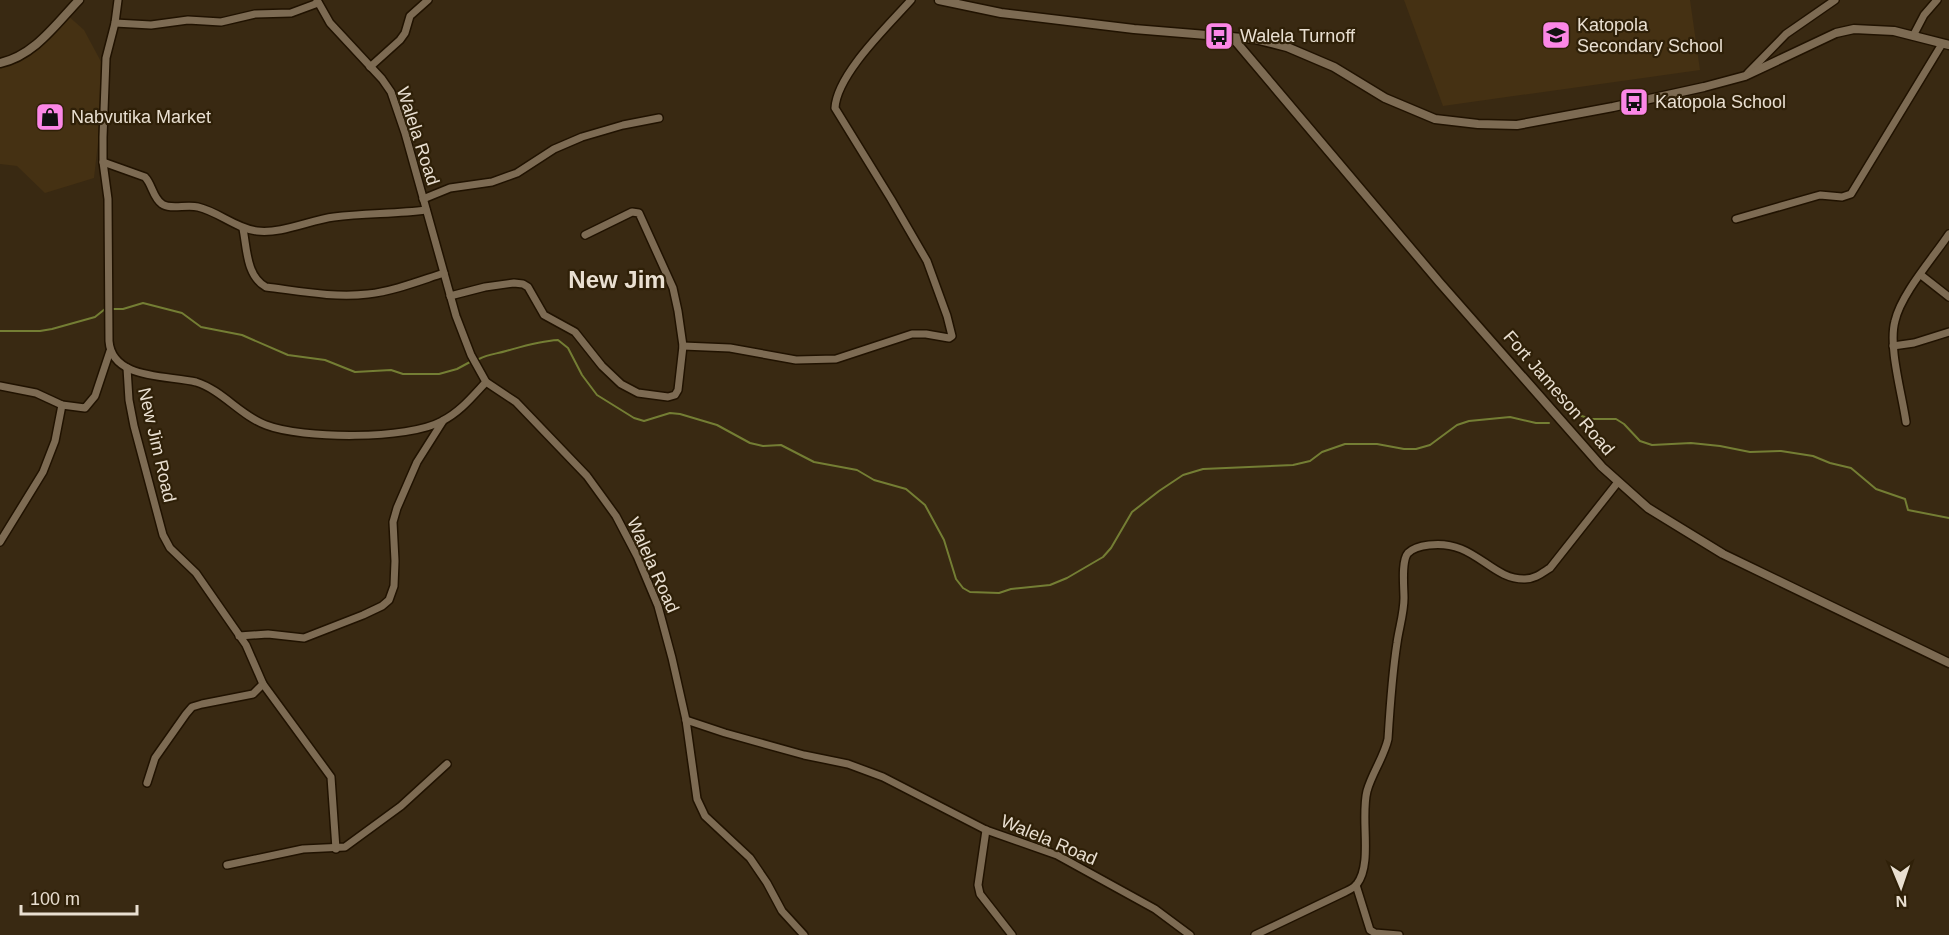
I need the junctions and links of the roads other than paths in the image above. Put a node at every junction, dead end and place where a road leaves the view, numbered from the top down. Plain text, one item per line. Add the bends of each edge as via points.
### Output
1 (79, 0) edge
2 (118, 0) edge
3 (429, 0) edge
4 (911, 0) edge
5 (939, 0) edge
6 (1835, 0) edge
7 (1937, 0) edge
8 (318, 1) edge
9 (116, 23) junction
10 (1913, 36) junction
11 (1232, 37) junction
12 (1946, 44) edge
13 (0, 63) edge
14 (370, 67) junction
15 (1745, 76) junction
16 (659, 118) dead end
17 (104, 162) junction
18 (423, 199) junction
19 (426, 210) junction
20 (1737, 219) dead end
21 (243, 229) junction
22 (1949, 234) edge
23 (585, 236) dead end
24 (444, 273) junction
25 (1921, 275) junction
26 (450, 296) junction
27 (1949, 297) edge
28 (1949, 332) edge
29 (683, 346) junction
30 (1893, 346) junction
31 (110, 351) junction
32 (127, 368) junction
33 (486, 382) junction
34 (0, 386) edge
35 (62, 405) junction
36 (443, 421) junction
37 (1906, 422) dead end
38 (1618, 482) junction
39 (0, 542) edge
40 (239, 636) junction
41 (1949, 663) edge
42 (263, 684) junction
43 (686, 720) junction
44 (447, 764) dead end
45 (147, 783) dead end
46 (986, 830) junction
47 (336, 849) junction
48 (227, 865) dead end
49 (1356, 885) junction
50 (804, 935) edge
51 (1012, 935) edge
52 (1190, 935) edge
53 (1255, 935) edge
54 (1399, 935) edge

1 - 13 street via 33,48
2 - 9 street
3 - 14 street via 410,16 400,40
4 - 29 street via 844,81 835,108 927,261 952,336 912,334 836,358 806,360 730,348
5 - 11 street via 1001,13
6 - 15 street via 1786,34
7 - 10 street
8 - 9 street via 291,13 255,14 221,21
8 - 14 street, Walela Road via 330,24
9 - 17 street via 106,58
10 - 12 street
10 - 15 street via 1854,29 1836,33
11 - 15 street via 1287,47 1435,119 1478,124 1517,125
11 - 38 street, Fort Jameson Road via 1448,292
12 - 20 street via 1851,194 1820,195
14 - 18 street, Walela Road via 391,92
16 - 18 street via 582,137 554,149 517,173 492,182 450,188
17 - 21 street via 145,177 160,203 203,208
17 - 31 street
18 - 19 street, Walela Road
19 - 21 street via 332,218 261,232
19 - 24 street, Walela Road
21 - 24 street via 252,273 266,287 319,294 367,294
22 - 25 street
23 - 29 street via 639,213 673,288
24 - 26 street, Walela Road
25 - 27 street
25 - 30 street via 1901,304 1894,322
26 - 29 street via 523,284 544,315 575,332 621,384 638,393 675,395
26 - 33 street, Walela Road via 471,355
28 - 30 street
30 - 37 street
31 - 32 street, New Jim Road
31 - 35 street via 95,396 85,408
32 - 36 street via 196,382 266,425 288,430 384,435 409,433
32 - 40 street, New Jim Road via 134,426 163,535 170,548 196,573
33 - 36 street
33 - 43 street, Walela Road via 516,402 563,449 616,516 658,606
34 - 35 street via 36,393
35 - 39 street via 55,441 43,472
36 - 40 street via 417,462 397,507 393,522 394,586 389,600 363,615 304,638
38 - 41 street, Fort Jameson Road via 1648,508 1722,554
38 - 49 street via 1550,568 1536,576 1516,578 1448,544 1429,545 1406,555 1404,607 1393,672 1388,739 1368,790 1365,859
40 - 42 street, New Jim Road
42 - 45 street via 253,694 192,707 155,758
42 - 47 street, New Jim Road via 331,777
43 - 46 street, Walela Road via 848,764 883,777
43 - 50 street via 697,799 705,816 750,858 782,911
44 - 47 street via 369,831
46 - 51 street via 980,894
46 - 52 street, Walela Road via 1057,855 1155,909
47 - 48 street via 303,849
49 - 53 street
49 - 54 street via 1370,930

